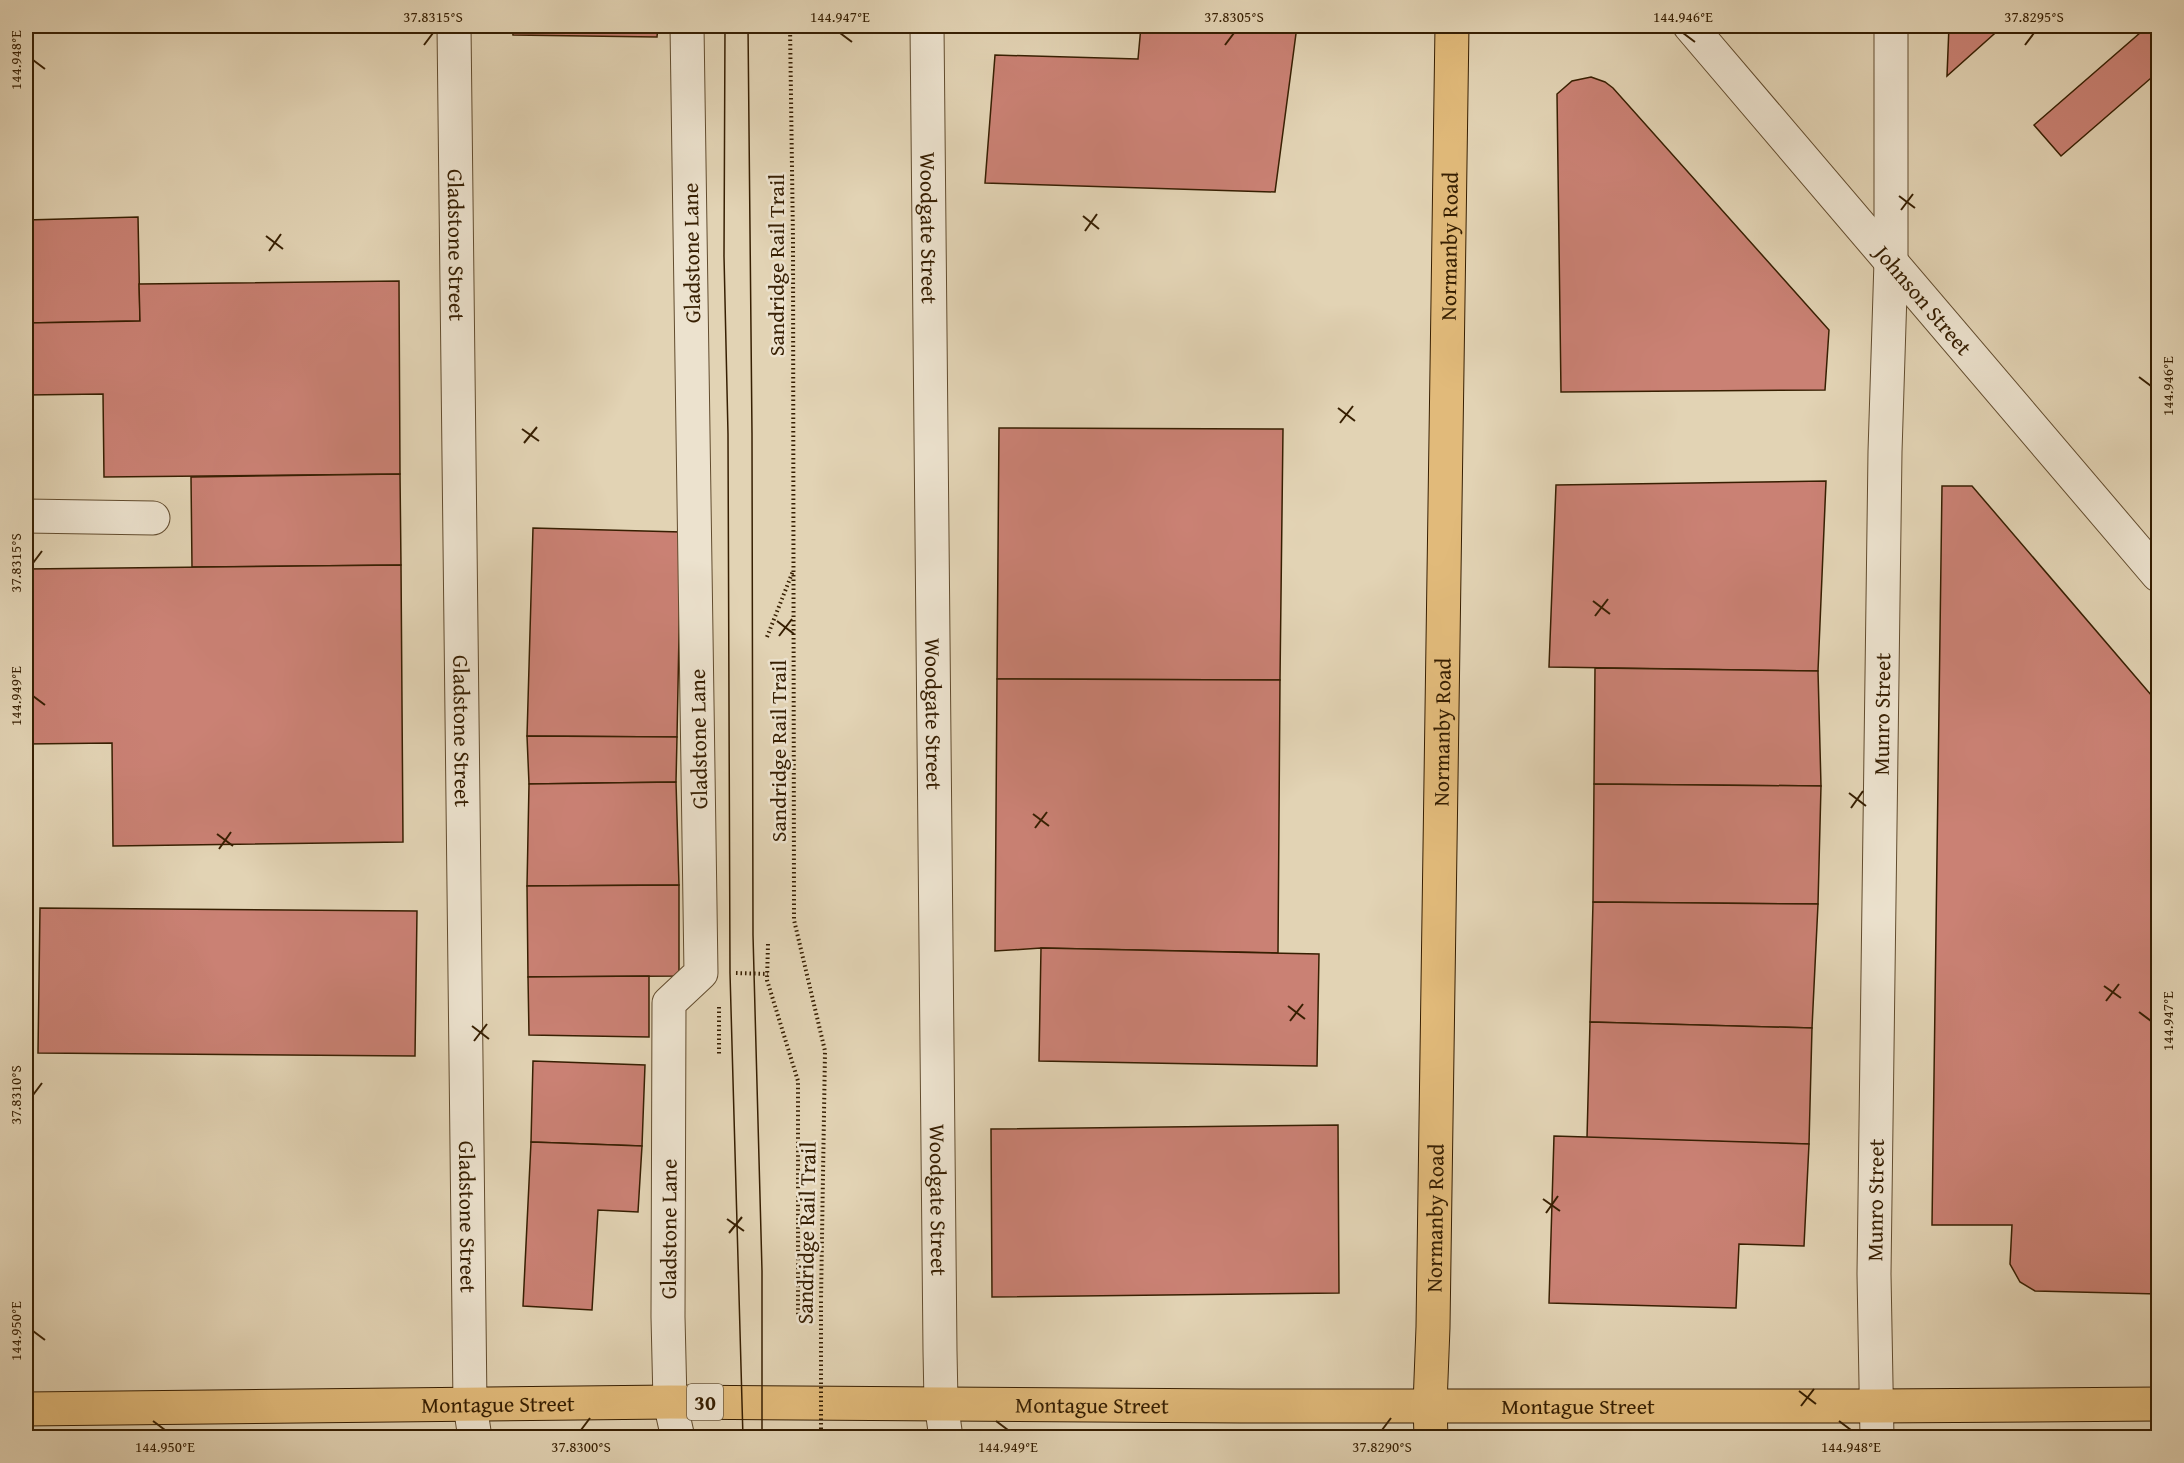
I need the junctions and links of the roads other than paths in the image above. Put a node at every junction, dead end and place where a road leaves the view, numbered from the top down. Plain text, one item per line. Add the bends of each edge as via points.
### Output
1 (454, 26) edge
2 (687, 26) edge
3 (927, 26) edge
4 (1452, 26) edge
5 (1690, 26) edge
6 (1891, 26) edge
7 (1891, 261) junction
8 (26, 516) edge
9 (153, 518) dead end
10 (2158, 575) edge
11 (670, 1402) junction
12 (941, 1402) junction
13 (2158, 1404) edge
14 (470, 1405) junction
15 (1430, 1405) junction
16 (26, 1409) edge
17 (1876, 1422) edge
18 (474, 1437) edge
19 (678, 1437) edge
20 (946, 1437) edge
21 (1431, 1437) edge

1 - 14 street, Gladstone Street
2 - 11 street, Gladstone Lane via 701,973 669,1002
3 - 12 street, Woodgate Street
4 - 15 main road, Normanby Road
5 - 7 street, Johnson Street
6 - 7 street, Munro Street
7 - 10 street, Johnson Street
7 - 17 street, Munro Street via 1874,1274
8 - 9 street
11 - 12 main road, Montague Street / 30
11 - 14 main road, Montague Street / 30
11 - 19 street, Gladstone Lane
12 - 15 main road, Montague Street / 30
12 - 20 street, Woodgate Street
13 - 17 main road, Montague Street / 30
14 - 16 main road, Montague Street / 30
14 - 18 street, Gladstone Street
15 - 17 main road, Montague Street / 30
15 - 21 main road, Normanby Road

